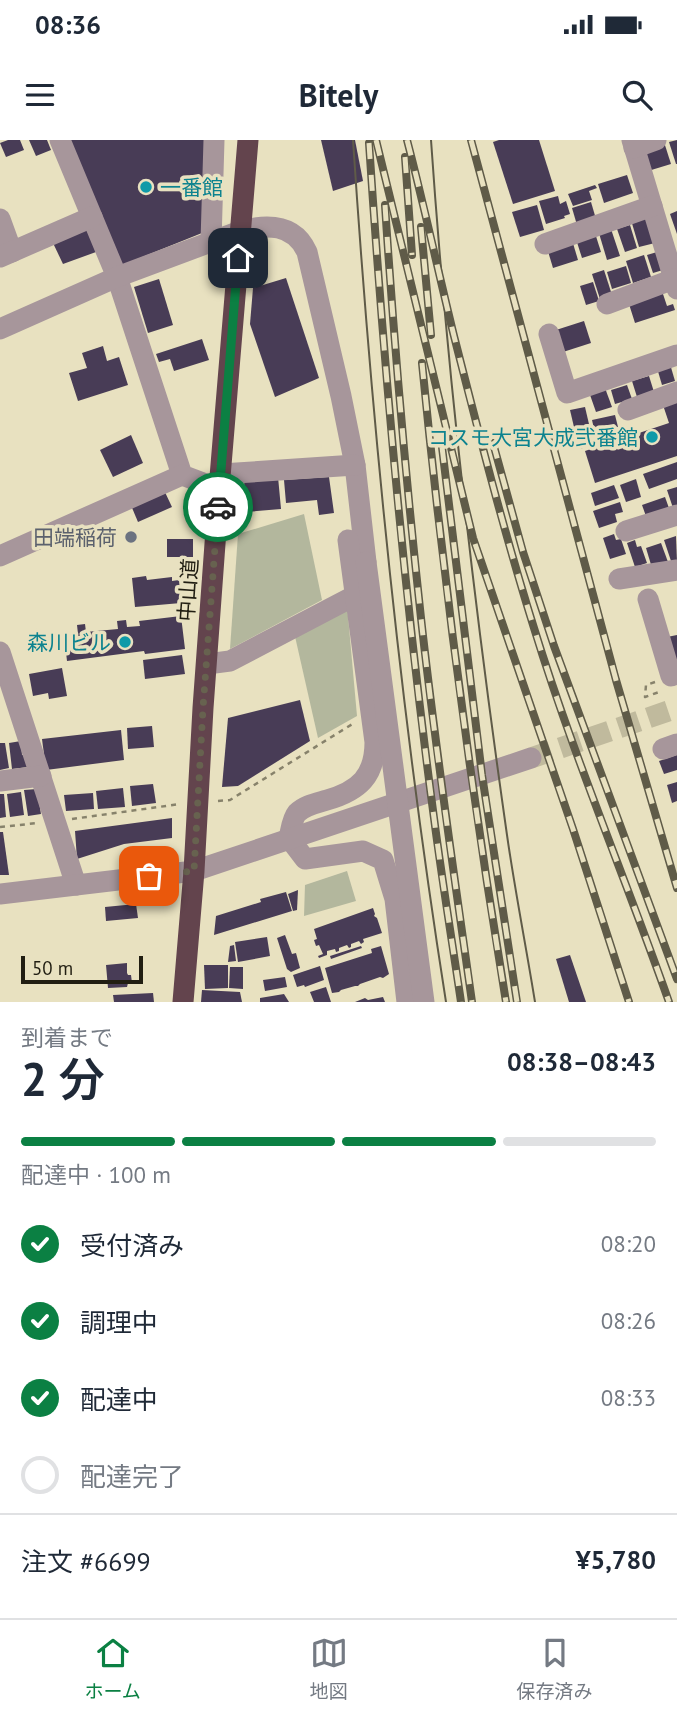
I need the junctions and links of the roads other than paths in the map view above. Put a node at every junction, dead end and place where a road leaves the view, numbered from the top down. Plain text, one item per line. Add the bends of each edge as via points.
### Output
1 (60, 140) edge
2 (214, 140) edge
3 (248, 140) edge
4 (656, 140) edge
5 (633, 144) edge
6 (652, 206) junction
7 (92, 217) junction
8 (0, 219) edge
9 (240, 231) junction
10 (211, 242) junction
11 (545, 244) dead end
12 (6, 254) edge
13 (117, 277) junction
14 (676, 284) edge
15 (607, 304) dead end
16 (0, 329) edge
17 (549, 334) dead end
18 (677, 355) edge
19 (677, 392) edge
20 (628, 410) dead end
21 (355, 465) junction
22 (182, 475) junction
23 (220, 482) junction
24 (358, 497) junction
25 (677, 515) edge
26 (626, 531) dead end
27 (0, 556) edge
28 (677, 570) edge
29 (619, 579) dead end
30 (356, 595) junction
31 (648, 599) dead end
32 (0, 652) edge
33 (207, 664) junction
34 (674, 675) edge
35 (531, 758) tunnel mouth
36 (36, 777) junction
37 (0, 781) edge
38 (289, 838) junction
39 (194, 871) junction
40 (76, 885) junction
41 (0, 894) edge
42 (183, 1002) edge
43 (407, 1002) edge
44 (424, 1002) edge

1 - 7 street
2 - 10 street
3 - 9 highway, 中山道
4 - 5 street
5 - 6 street
6 - 11 street
6 - 14 street
7 - 12 street
7 - 13 street
8 - 12 street
9 - 10 street
9 - 21 street via 273,227 291,232 303,243
9 - 23 highway, 中山道
10 - 13 street
13 - 16 street
13 - 22 street
14 - 15 street
17 - 18 street via 567,393
19 - 20 street
21 - 23 street
21 - 24 street
22 - 23 street
22 - 27 street
23 - 33 highway, 中山道
24 - 30 street via 347,530
24 - 44 street, bridge
25 - 26 street
28 - 29 street
30 - 33 street via 230,660
30 - 38 street via 373,762 360,786 300,810
31 - 34 street
32 - 36 street
33 - 39 highway, 中山道
35 - 38 street
36 - 37 street
36 - 40 street
38 - 39 street
38 - 43 street via 305,859 363,852 383,860 395,900
39 - 40 street
39 - 42 highway, 中山道
40 - 41 street

